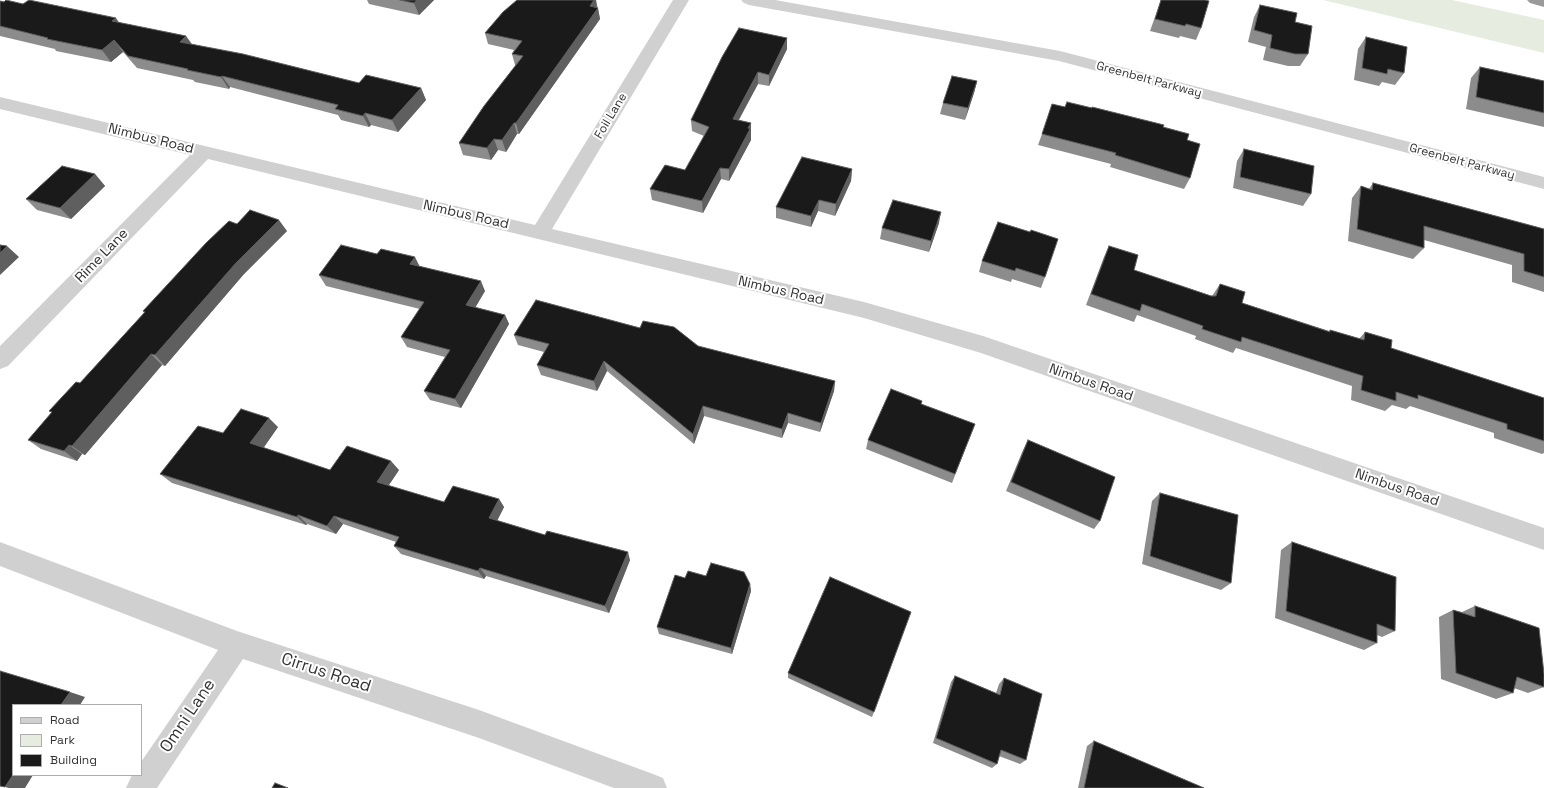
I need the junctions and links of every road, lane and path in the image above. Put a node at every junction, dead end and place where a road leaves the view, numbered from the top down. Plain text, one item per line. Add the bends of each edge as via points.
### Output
1 (681, 0) edge
2 (749, 0) edge
3 (1535, 0) edge
4 (1544, 2) edge
5 (0, 102) edge
6 (204, 152) junction
7 (1544, 183) edge
8 (540, 233) junction
9 (0, 360) edge
10 (1544, 540) edge
11 (0, 554) edge
12 (237, 644) junction
13 (140, 788) edge
14 (653, 788) edge

1 - 8 street, Foil Lane
2 - 7 street, Greenbelt Parkway via 1060,56
3 - 4 highway
5 - 6 street, Nimbus Road
6 - 8 street, Nimbus Road
6 - 9 street, Rime Lane
8 - 10 street, Nimbus Road via 864,310 983,345
11 - 12 street, Cirrus Road
12 - 13 street, Omni Lane
12 - 14 street, Cirrus Road via 479,724

